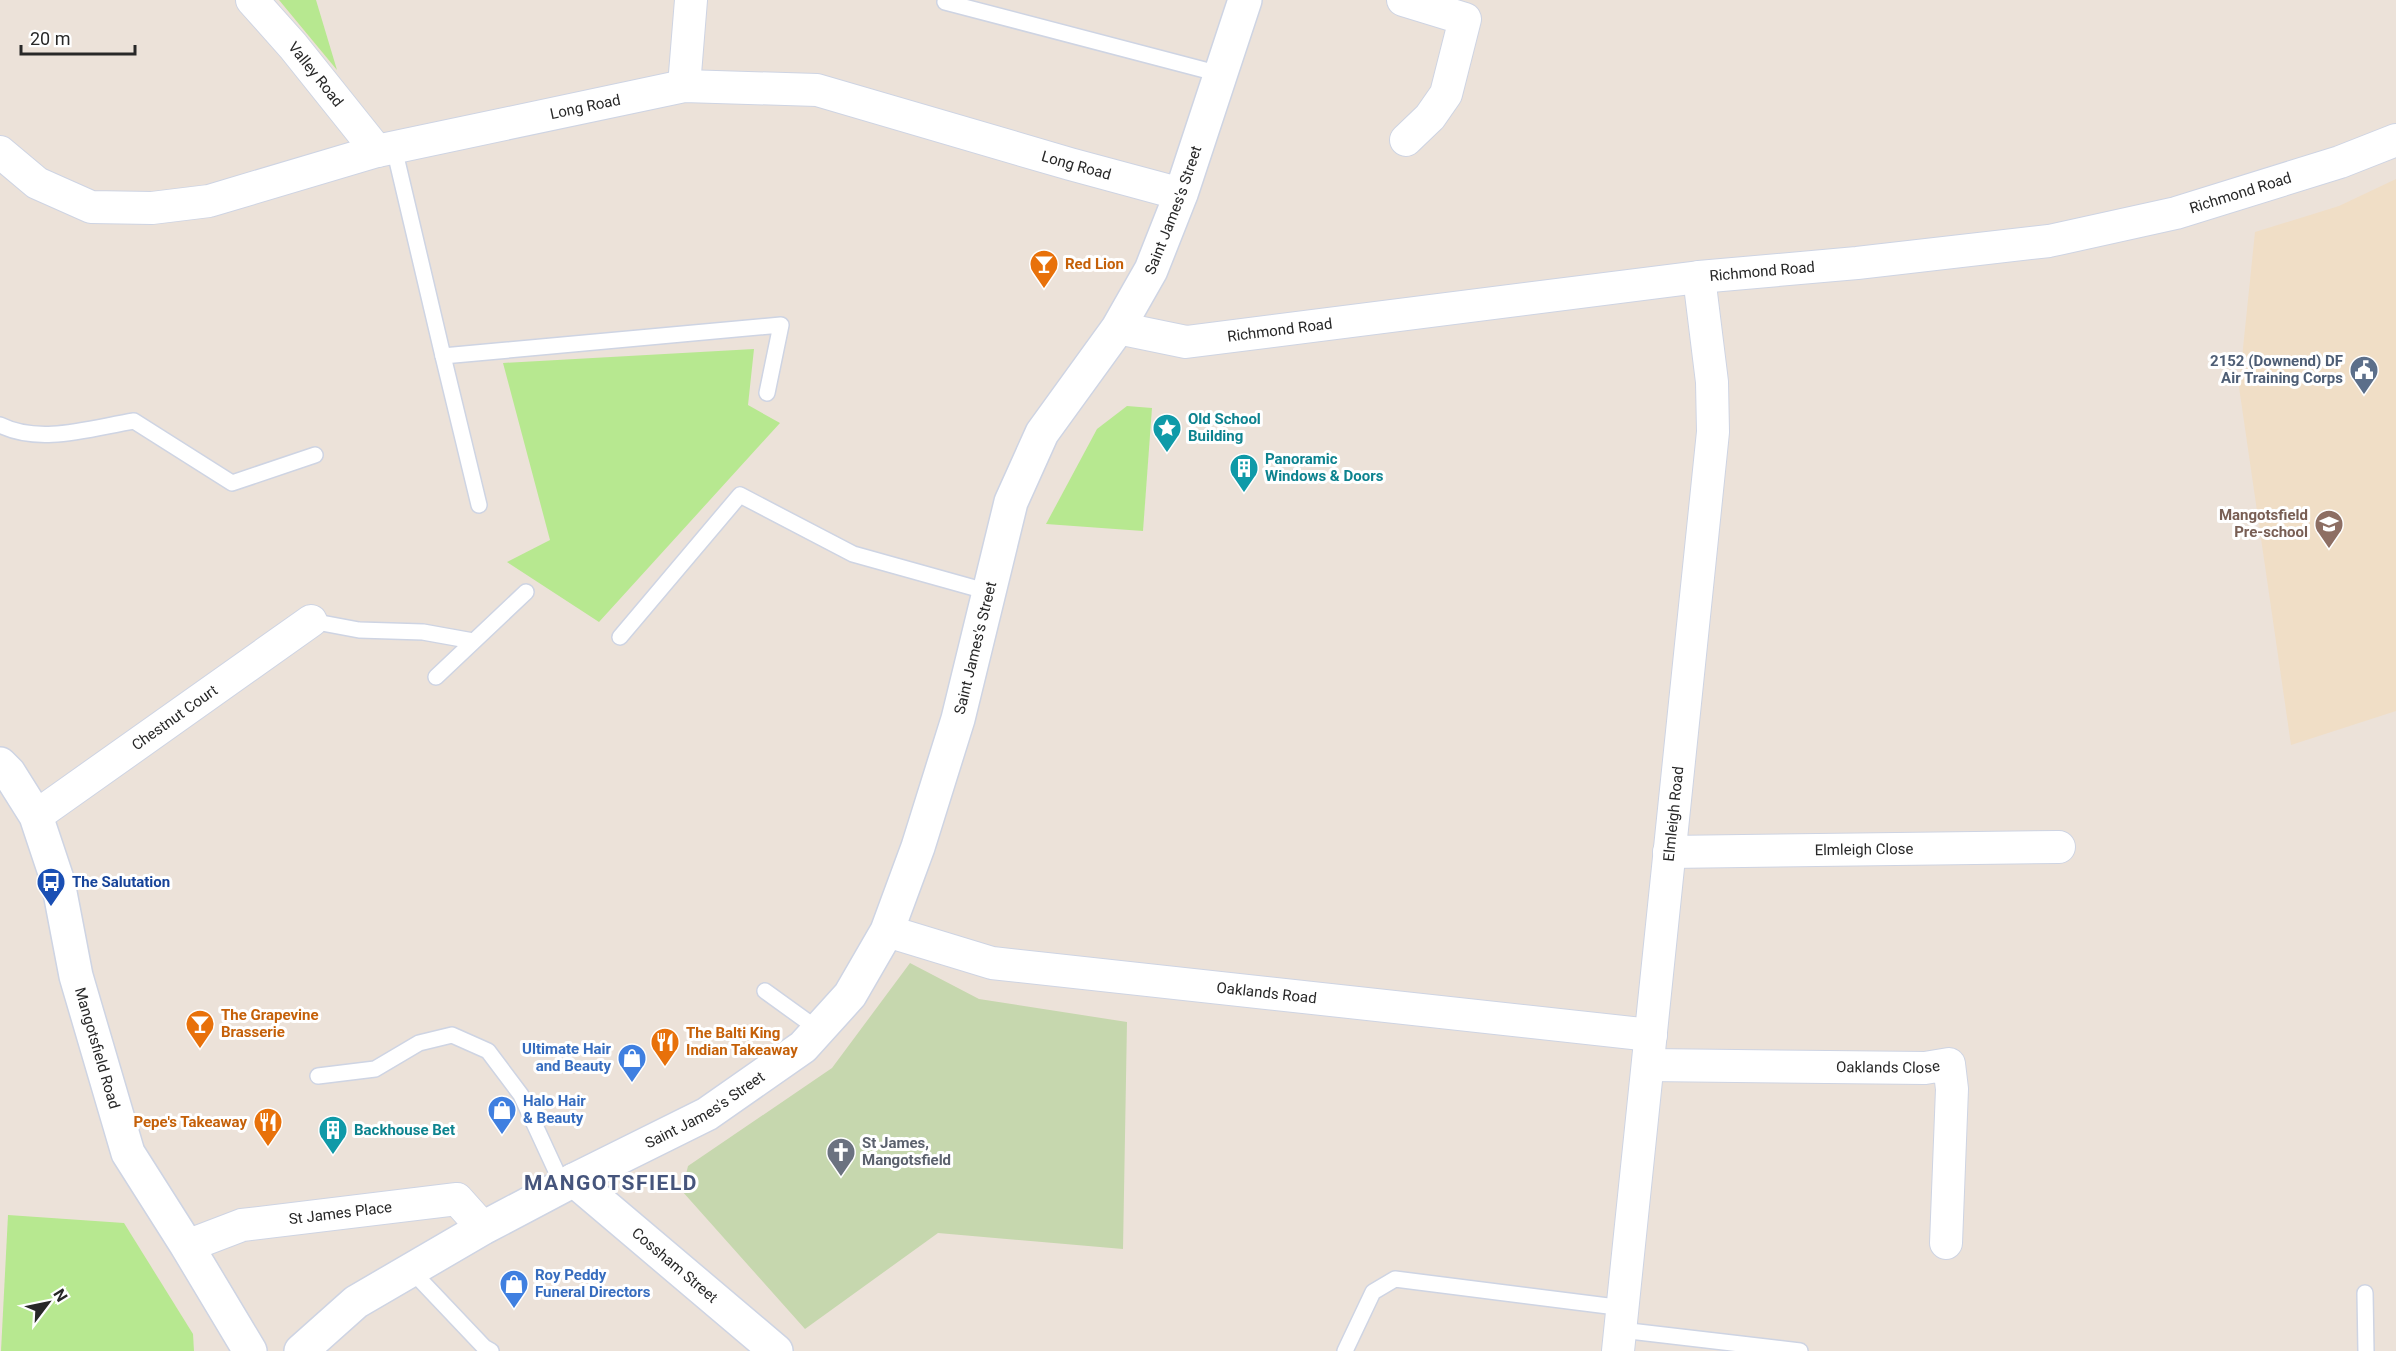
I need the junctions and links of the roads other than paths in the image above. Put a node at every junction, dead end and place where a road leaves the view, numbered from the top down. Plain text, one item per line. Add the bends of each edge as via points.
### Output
1 (252, 0) edge
2 (691, 0) edge
3 (946, 0) edge
4 (1245, 0) edge
5 (1403, 0) edge
6 (1220, 74) junction
7 (684, 86) junction
8 (1406, 140) dead end
9 (2396, 140) edge
10 (386, 149) junction
11 (0, 152) edge
12 (1181, 194) junction
13 (1699, 277) junction
14 (1118, 328) junction
15 (443, 356) junction
16 (767, 393) dead end
17 (0, 425) edge
18 (315, 455) dead end
19 (479, 505) dead end
20 (526, 592) dead end
21 (989, 592) junction
22 (311, 621) joint
23 (620, 637) dead end
24 (473, 641) junction
25 (436, 677) dead end
26 (0, 764) edge
27 (36, 816) junction
28 (2059, 847) dead end
29 (1669, 852) junction
30 (887, 931) junction
31 (765, 991) dead end
32 (819, 1030) junction
33 (1649, 1050) junction
34 (318, 1076) dead end
35 (568, 1183) junction
36 (483, 1228) junction
37 (1946, 1243) dead end
38 (188, 1246) junction
39 (411, 1270) junction
40 (2365, 1293) dead end
41 (1621, 1330) edge
42 (250, 1351) edge
43 (301, 1351) edge
44 (491, 1351) edge
45 (776, 1351) edge
46 (1345, 1351) edge
47 (1800, 1351) edge
48 (2366, 1351) edge

1 - 10 street, Valley Road
2 - 7 street
3 - 6 lane
4 - 6 street, Saint James's Street
5 - 8 street via 1465,19 1446,94 1430,117
6 - 12 street, Saint James's Street
7 - 10 street, Long Road
7 - 12 street, Long Road via 817,90
9 - 13 street, Richmond Road via 2340,162 2176,213 2049,241
10 - 11 street, Long Road via 209,201 152,208 91,207 37,183
10 - 15 lane
12 - 14 street, Saint James's Street via 1152,270
13 - 14 street, Richmond Road via 1186,342
13 - 29 street, Elmleigh Road via 1712,382 1713,432
14 - 21 street, Saint James's Street via 1042,434 1011,502
15 - 16 lane via 781,325
15 - 19 lane
17 - 18 lane via 15,432 55,434 134,421 232,483
20 - 24 lane
21 - 23 lane via 853,554 740,495
21 - 30 street, Saint James's Street via 958,719
22 - 24 lane via 359,630 423,632
22 - 27 street, Chestnut Court
24 - 25 lane
26 - 27 street, Mangotsfield Road
27 - 38 street, Mangotsfield Road via 58,882 76,976 128,1153
28 - 29 street, Elmleigh Close
29 - 33 street, Elmleigh Road
30 - 32 street, Saint James's Street via 850,995
30 - 33 street, Oaklands Road via 992,963
31 - 32 lane
32 - 35 street, Saint James's Street via 802,1047 707,1114
33 - 37 street, Oaklands Close via 1925,1068 1949,1064 1952,1089
33 - 41 street, Elmleigh Road
34 - 35 lane via 375,1069 419,1043 452,1035 488,1051 520,1095
35 - 36 street, Saint James's Street
35 - 45 street, Cossham Street
36 - 38 street, St James Place via 457,1199 242,1226
36 - 39 street, Saint James's Street
38 - 42 street, Mangotsfield Road
39 - 43 street, Saint James's Street via 356,1302
39 - 44 lane
40 - 48 lane
41 - 46 lane via 1395,1279 1373,1292
41 - 47 lane

